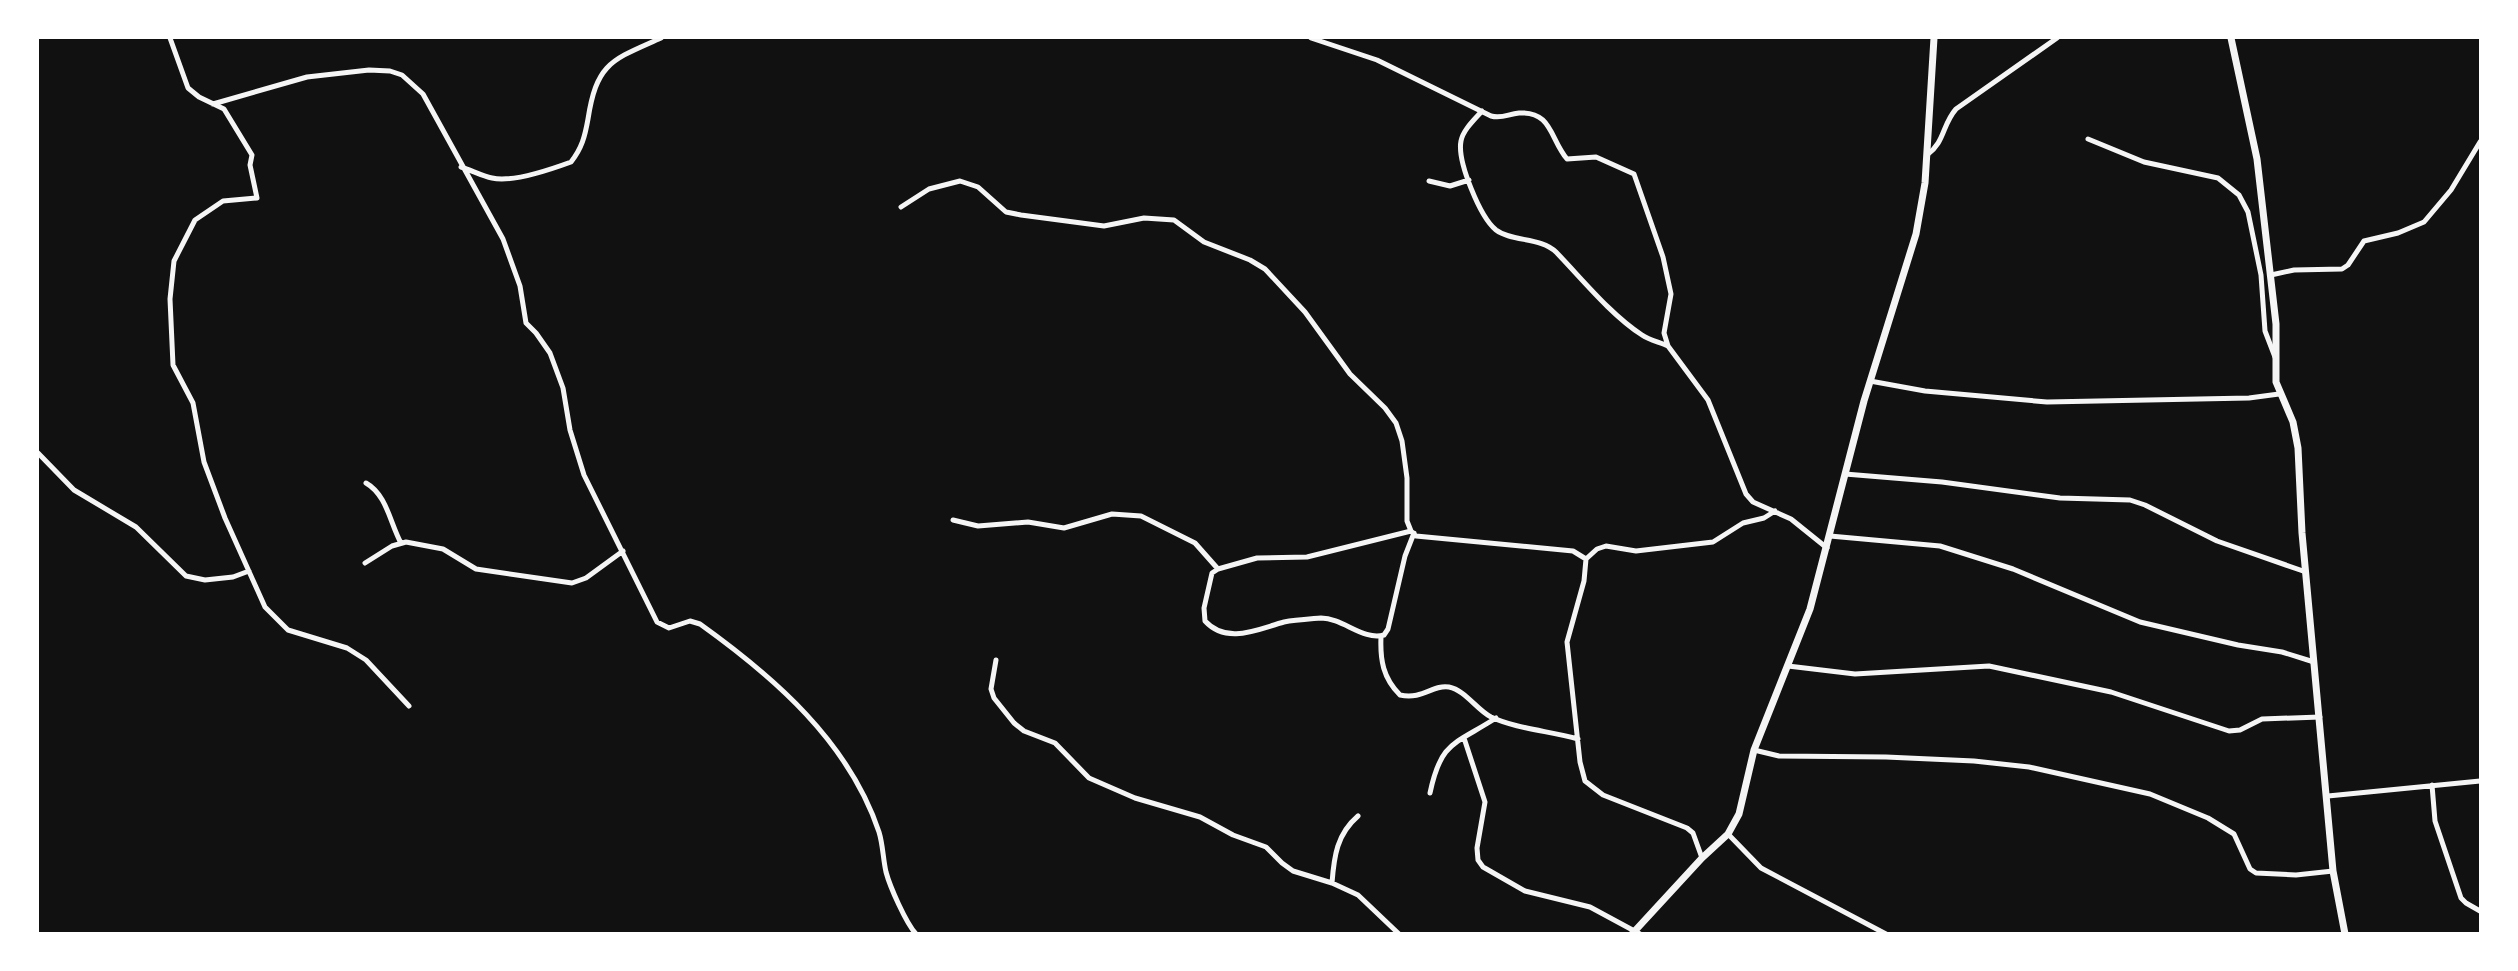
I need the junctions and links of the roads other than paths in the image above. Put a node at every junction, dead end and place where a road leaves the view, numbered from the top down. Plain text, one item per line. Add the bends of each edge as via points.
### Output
1 (170, 38) edge
2 (661, 38) edge
3 (1311, 38) edge
4 (1934, 38) edge
5 (2057, 38) edge
6 (2231, 38) edge
7 (213, 104) junction
8 (1482, 111) junction
9 (2088, 139) dead end
10 (2481, 142) edge
11 (1927, 155) junction
12 (461, 166) junction
13 (1469, 180) junction
14 (1429, 181) dead end
15 (901, 207) dead end
16 (2271, 275) junction
17 (1668, 346) junction
18 (2275, 357) junction
19 (1870, 381) junction
20 (2279, 394) junction
21 (38, 453) edge
22 (1845, 474) junction
23 (366, 483) dead end
24 (1775, 511) junction
25 (953, 520) dead end
26 (1412, 532) junction
27 (1830, 536) junction
28 (401, 543) junction
29 (1827, 548) junction
30 (623, 550) junction
31 (1586, 559) junction
32 (365, 562) dead end
33 (1218, 569) junction
34 (249, 571) junction
35 (2306, 572) junction
36 (1381, 637) junction
37 (996, 660) dead end
38 (2314, 662) junction
39 (1788, 666) junction
40 (409, 706) dead end
41 (2320, 717) junction
42 (1496, 718) junction
43 (1464, 738) junction
44 (1578, 739) junction
45 (1754, 750) junction
46 (2481, 781) edge
47 (2432, 785) junction
48 (1430, 793) dead end
49 (2328, 796) junction
50 (1358, 816) dead end
51 (1728, 834) junction
52 (1702, 858) junction
53 (2333, 871) junction
54 (1332, 883) junction
55 (2481, 911) edge
56 (916, 933) edge
57 (1399, 933) edge
58 (1636, 933) edge
59 (1886, 933) edge
60 (2345, 933) edge

1 - 7 street via 188,88
2 - 12 street via 633,48 599,76 593,87 583,142 571,162 503,178 492,178
3 - 8 street via 1377,60
4 - 11 street
5 - 11 street via 1956,109 1938,147
6 - 16 street via 2257,159
7 - 12 street via 325,73 390,70 402,75 423,94
7 - 34 street via 224,109 252,155 250,165 257,198 223,201 195,220 174,261 170,299 173,365 193,403 204,462
8 - 13 street via 1461,141
8 - 17 street via 1496,118 1521,113 1539,117 1550,125 1567,159 1596,157 1634,174 1671,294 1664,333
9 - 18 street via 2144,162 2206,174 2227,183 2239,195 2248,212 2265,331
10 - 16 street via 2451,190 2424,222 2364,241 2342,269 2294,270
11 - 19 street via 1916,234
12 - 30 street via 503,239 520,286 526,324 550,353 563,388 570,430 584,475
13 - 14 street via 1450,186
13 - 17 street via 1478,204 1496,230 1554,250 1578,278 1636,330
15 - 26 street via 929,189 960,181 978,187 1006,212 1021,215 1104,225 1144,218 1174,220 1204,242 1265,269 1305,312 1350,374 1396,423 1405,458 1407,521
16 - 18 street
17 - 24 street via 1708,400 1746,494 1753,502
18 - 20 street
19 - 20 street via 1925,391 2047,402
19 - 22 street
20 - 35 street via 2293,422 2298,448
21 - 34 street via 74,490 136,528 186,576 206,580
22 - 27 street
22 - 35 street via 1942,482 2034,496 2130,500 2217,541
23 - 28 street via 377,489 383,499
24 - 29 street
24 - 31 street via 1713,542 1636,551 1606,546
25 - 33 street via 978,526 1028,522 1064,528 1112,514 1141,516 1195,543
26 - 31 street via 1416,536 1573,550
26 - 33 street via 1307,557 1257,558
26 - 36 street via 1388,629
27 - 29 street
27 - 38 street via 1940,546 2013,569 2140,622
28 - 30 street via 443,549 482,571 562,583 586,578
28 - 32 street
29 - 39 street
30 - 56 street via 657,622 669,628 690,621 700,624 779,685 820,730 858,786 879,832 887,876 907,923
31 - 44 street via 1567,642
33 - 36 street via 1208,584 1203,617 1217,631 1260,631 1287,621 1329,619
34 - 40 street via 265,607 276,620 288,630 347,648 366,660
35 - 38 street
36 - 42 street via 1383,670 1400,694 1412,697 1451,687
37 - 54 street via 991,688 994,698 1014,723 1055,743 1089,778 1135,798 1200,817 1233,835 1266,846 1293,871
38 - 41 street
39 - 41 street via 1855,674 1989,666 2111,692 2229,731 2262,719
39 - 45 street
41 - 49 street
42 - 43 street
42 - 44 street
43 - 48 street via 1443,753
43 - 58 street via 1485,802 1477,848 1483,867 1525,891 1590,907
44 - 52 street via 1585,781 1592,788 1687,828 1693,833
45 - 51 street via 1740,814
45 - 53 street via 1779,756 1886,757 2029,767 2150,794 2199,813 2234,834 2250,869 2256,873 2296,875
46 - 47 street
47 - 49 street
47 - 55 street via 2435,821 2461,898
49 - 53 street
50 - 54 street via 1338,842
51 - 52 street
51 - 59 street via 1761,868
52 - 58 street
53 - 60 street
54 - 57 street via 1358,895

